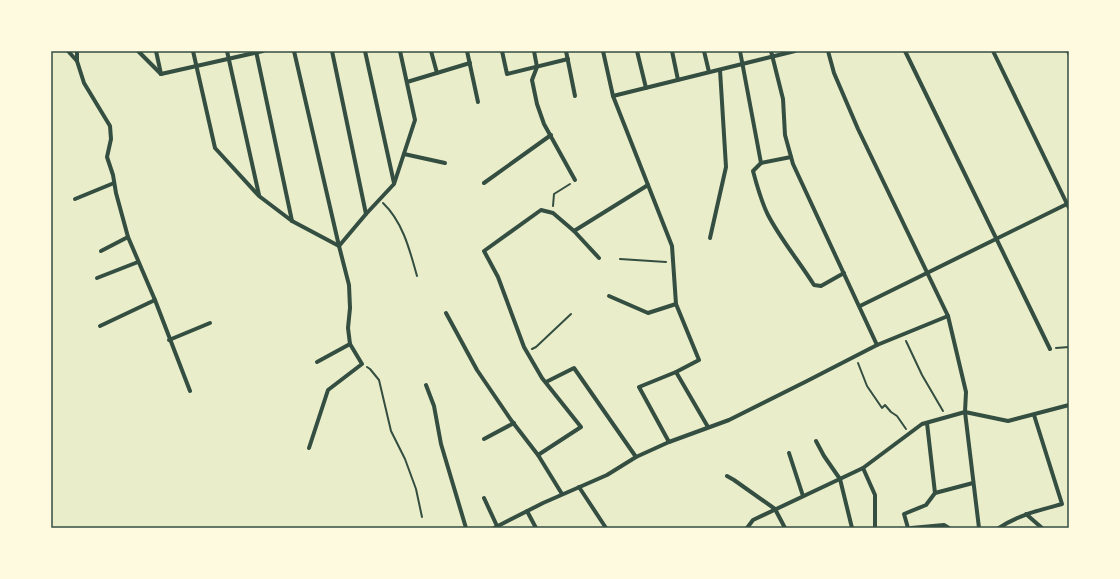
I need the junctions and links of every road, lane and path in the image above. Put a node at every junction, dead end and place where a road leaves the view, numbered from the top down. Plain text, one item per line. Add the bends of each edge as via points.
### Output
1 (68, 51) edge
2 (77, 51) edge
3 (138, 51) edge
4 (156, 51) edge
5 (194, 51) edge
6 (227, 51) edge
7 (263, 51) edge
8 (294, 51) edge
9 (332, 51) edge
10 (365, 51) edge
11 (400, 51) edge
12 (431, 51) edge
13 (467, 51) edge
14 (502, 51) edge
15 (534, 51) edge
16 (566, 51) edge
17 (603, 51) edge
18 (637, 51) edge
19 (672, 51) edge
20 (704, 51) edge
21 (740, 51) edge
22 (771, 51) edge
23 (795, 51) edge
24 (828, 51) edge
25 (905, 51) edge
26 (993, 51) edge
27 (256, 52) edge
28 (772, 57) junction
29 (229, 59) junction
30 (568, 59) junction
31 (78, 61) junction
32 (470, 63) junction
33 (743, 64) junction
34 (197, 66) junction
35 (538, 67) junction
36 (720, 70) junction
37 (709, 72) junction
38 (437, 73) junction
39 (161, 74) junction
40 (678, 80) junction
41 (407, 82) junction
42 (646, 88) junction
43 (575, 96) dead end
44 (613, 96) junction
45 (478, 102) dead end
46 (551, 135) junction
47 (404, 154) junction
48 (792, 157) junction
49 (445, 163) dead end
50 (761, 163) junction
51 (576, 180) joint
52 (114, 183) junction
53 (484, 183) dead end
54 (394, 184) junction
55 (648, 185) junction
56 (259, 196) junction
57 (75, 199) dead end
58 (379, 200) junction
59 (1068, 205) edge
60 (553, 213) junction
61 (366, 214) junction
62 (292, 221) junction
63 (574, 231) junction
64 (128, 237) junction
65 (710, 238) dead end
66 (996, 239) junction
67 (339, 246) junction
68 (101, 251) dead end
69 (599, 258) dead end
70 (620, 259) dead end
71 (138, 262) junction
72 (673, 263) junction
73 (844, 273) junction
74 (928, 273) junction
75 (417, 276) dead end
76 (97, 278) dead end
77 (608, 296) dead end
78 (155, 300) junction
79 (676, 304) junction
80 (860, 306) junction
81 (446, 313) dead end
82 (571, 314) dead end
83 (948, 316) junction
84 (210, 323) dead end
85 (100, 326) dead end
86 (903, 335) junction
87 (169, 340) junction
88 (350, 344) junction
89 (877, 345) junction
90 (1069, 347) edge
91 (1050, 349) joint
92 (526, 352) junction
93 (856, 356) junction
94 (317, 362) dead end
95 (362, 364) junction
96 (676, 372) junction
97 (546, 382) junction
98 (426, 384) dead end
99 (190, 391) dead end
100 (1069, 405) edge
101 (965, 412) junction
102 (1034, 415) junction
103 (947, 417) junction
104 (514, 423) junction
105 (928, 423) junction
106 (708, 427) junction
107 (909, 434) junction
108 (484, 439) dead end
109 (816, 441) dead end
110 (669, 442) junction
111 (309, 448) dead end
112 (789, 453) dead end
113 (538, 455) junction
114 (636, 457) junction
115 (863, 468) junction
116 (727, 476) dead end
117 (840, 479) junction
118 (973, 483) junction
119 (579, 487) junction
120 (935, 493) junction
121 (562, 494) junction
122 (804, 496) junction
123 (484, 498) dead end
124 (775, 509) junction
125 (527, 511) junction
126 (1026, 514) junction
127 (422, 517) dead end
128 (496, 527) edge
129 (466, 528) edge
130 (536, 528) edge
131 (606, 528) edge
132 (747, 528) edge
133 (785, 528) edge
134 (852, 528) edge
135 (875, 528) edge
136 (909, 528) edge
137 (949, 528) edge
138 (979, 528) edge
139 (999, 528) edge
140 (1042, 528) edge

1 - 31 street
2 - 31 street
3 - 39 street
4 - 39 street
5 - 34 street
6 - 29 street
7 - 27 street
8 - 67 street
9 - 61 street
10 - 54 street
11 - 41 street
12 - 38 street
13 - 32 street
14 - 35 street via 507,74
15 - 35 street
16 - 30 street
17 - 44 street
18 - 42 street
19 - 40 street
20 - 37 street
21 - 33 street
22 - 28 street
23 - 28 street
24 - 74 street via 834,73 858,129
25 - 66 street
26 - 59 street
27 - 29 street
27 - 62 street
28 - 33 street
28 - 48 street via 783,99 786,135
29 - 34 street
29 - 56 street
30 - 35 street
30 - 43 street
31 - 52 street via 84,83 110,126 111,139 107,157
32 - 38 street
32 - 45 street
33 - 36 street
33 - 50 street
34 - 39 street
34 - 56 street via 215,148
35 - 46 street via 532,80 544,124
36 - 37 street
36 - 65 street via 726,167
37 - 40 street
38 - 41 street
40 - 42 street
41 - 47 street via 415,120
42 - 44 street
44 - 55 street
46 - 51 street
46 - 53 street
47 - 49 street
47 - 54 street
48 - 50 street
48 - 73 street
50 - 73 street via 753,171 767,214 814,285 820,286
51 - 60 path via 554,194
52 - 57 street
52 - 64 street
54 - 58 street
55 - 63 street
55 - 72 street via 672,246
56 - 62 street
58 - 61 street
58 - 75 path via 390,210 401,230
59 - 66 street
60 - 63 street
60 - 92 street via 541,210 484,251 498,277
61 - 67 street
62 - 67 street
63 - 69 street
64 - 68 street
64 - 71 street
66 - 74 street
66 - 91 street
67 - 88 street via 349,286
70 - 72 path
71 - 76 street
71 - 78 street
72 - 79 street
73 - 80 street
74 - 80 street
74 - 83 street
77 - 79 street via 648,313
78 - 85 street
78 - 87 street
79 - 96 street via 699,360
80 - 89 street
81 - 104 street via 477,370
82 - 92 path via 536,347
83 - 86 street
83 - 101 street via 966,392
84 - 87 street
86 - 89 street
86 - 103 path via 922,375
87 - 99 street
88 - 94 street
88 - 95 street
89 - 93 street
90 - 91 path
92 - 97 street
93 - 106 street via 729,420
93 - 107 path via 867,386 882,408 885,405 897,416
95 - 111 street via 328,390
95 - 127 path via 379,380 391,431 416,489
96 - 106 street
96 - 110 street via 638,387
97 - 113 street via 581,427
97 - 114 street via 574,368
98 - 129 street
100 - 102 street
101 - 102 street via 1008,421
101 - 103 street
101 - 118 street
102 - 126 street via 1062,504
103 - 105 street
104 - 108 street
104 - 113 street
105 - 107 street via 922,424
105 - 120 street
106 - 110 street
107 - 115 street
109 - 117 street
110 - 114 street
112 - 122 street
113 - 121 street
114 - 119 street via 607,475
115 - 117 street
115 - 135 street via 875,495
116 - 124 street
117 - 122 street
117 - 134 street
118 - 120 street
118 - 138 street
119 - 121 street
119 - 131 street
120 - 136 street via 926,505 904,514
121 - 125 street
122 - 124 street
123 - 128 street
124 - 132 street via 753,520
124 - 133 street
125 - 128 street
125 - 130 street
126 - 139 street via 1010,520
126 - 140 street
136 - 137 street via 944,525

